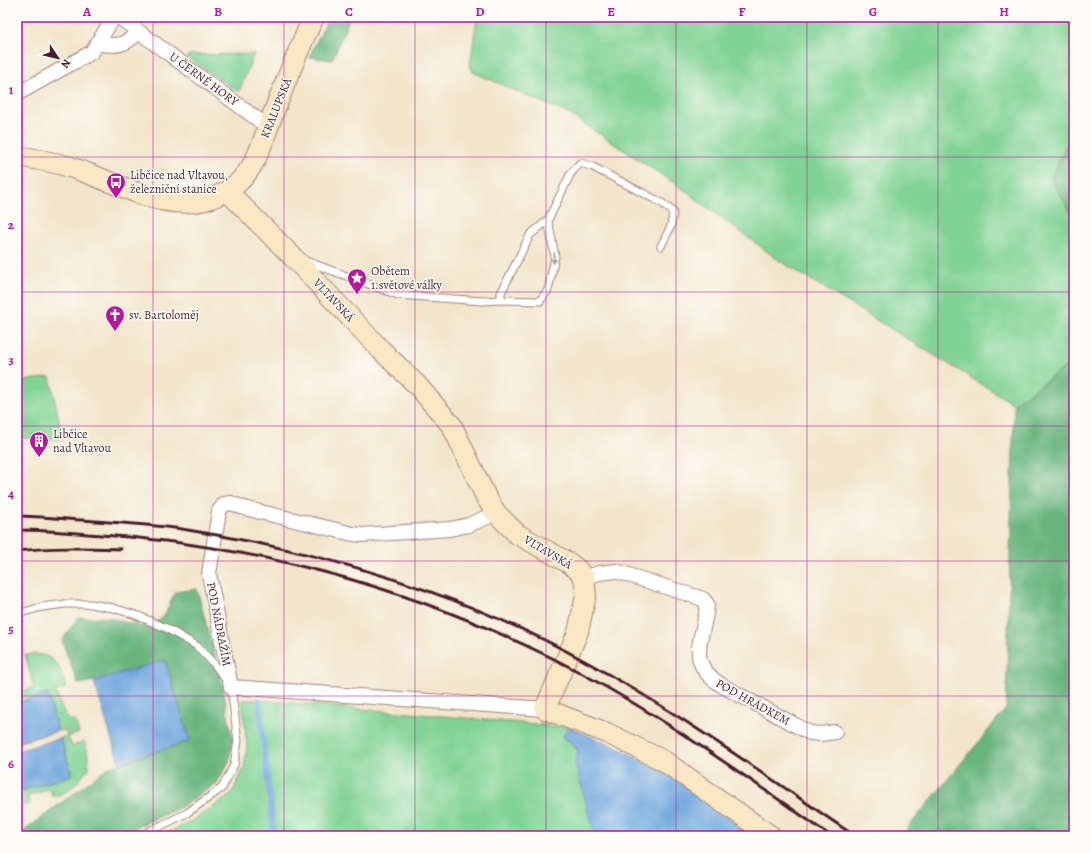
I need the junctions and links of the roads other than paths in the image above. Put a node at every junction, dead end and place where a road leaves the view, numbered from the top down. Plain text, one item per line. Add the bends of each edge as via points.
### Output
1 (114, 17) edge
2 (119, 17) edge
3 (314, 17) edge
4 (139, 32) junction
5 (99, 42) junction
6 (17, 94) edge
7 (268, 127) junction
8 (17, 156) edge
9 (227, 191) junction
10 (548, 220) junction
11 (661, 246) dead end
12 (292, 256) junction
13 (501, 300) junction
14 (496, 513) junction
15 (584, 578) junction
16 (17, 614) edge
17 (231, 687) junction
18 (545, 708) junction
19 (835, 732) dead end
20 (140, 836) edge
21 (771, 836) edge

1 - 5 street
2 - 4 street, U ČERNÉ HORY
3 - 7 street, KRALUPSKÁ via 303,38
4 - 5 street via 127,42 109,46
4 - 7 street, U ČERNÉ HORY
5 - 6 street via 92,52
7 - 9 street, KRALUPSKÁ via 254,161 237,183
8 - 9 street via 72,168 167,202 197,203
9 - 12 street, VLTAVSKÁ
10 - 11 lane via 571,173 580,163 591,166 662,203 673,212 671,226
10 - 13 lane via 530,235 501,293
10 -> 13 lane, VLTAVSKÁ via 555,258 548,290 540,300
12 - 13 lane, VLTAVSKÁ via 398,296
12 - 14 street, VLTAVSKÁ via 417,385 452,426
14 - 15 street, VLTAVSKÁ via 518,534 569,563
14 - 17 street, POD NÁDRAŽÍM via 470,525 450,529 362,535 231,503 224,504 219,511 209,574
15 - 18 street, VLTAVSKÁ via 586,595 578,632
15 - 19 street, POD HRÁDKEM via 616,571 703,599 707,604 699,642 700,662 709,677 810,733
16 - 17 lane via 65,604 91,604 113,608 166,628 197,646
17 - 18 street
17 - 20 lane via 238,741 234,765 222,788 187,813
18 - 21 street via 607,733 664,761

